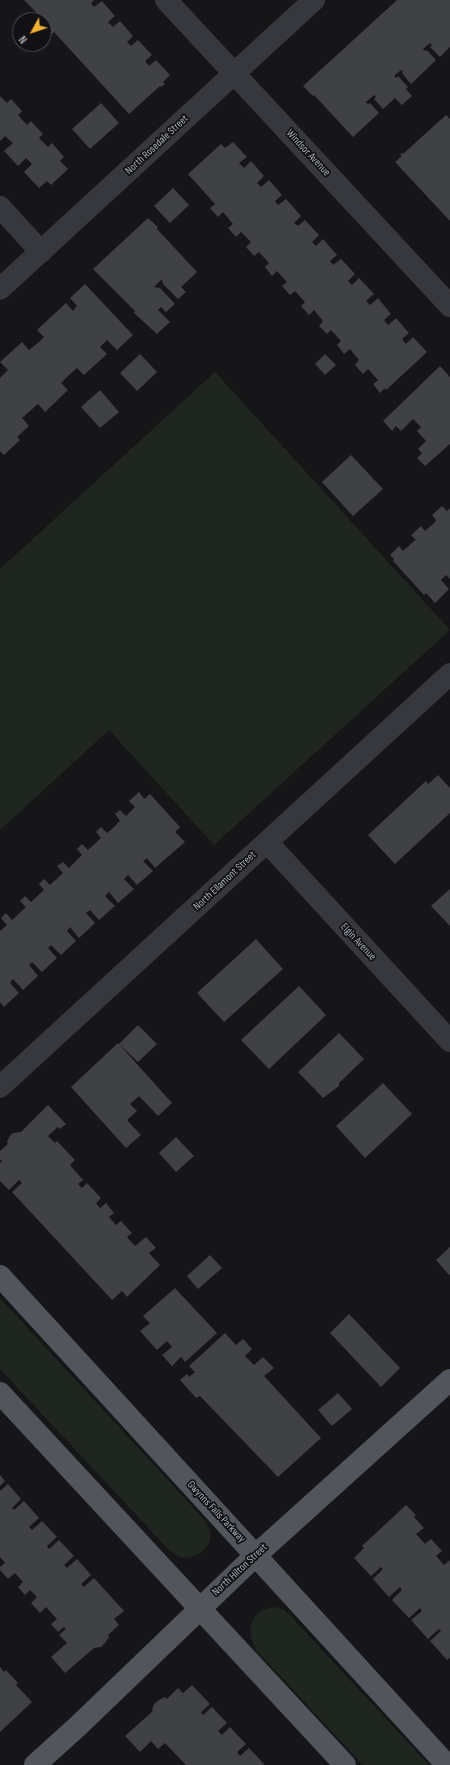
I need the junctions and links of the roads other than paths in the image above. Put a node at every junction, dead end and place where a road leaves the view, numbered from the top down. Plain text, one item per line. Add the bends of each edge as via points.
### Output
1 (166, 0) edge
2 (314, 0) edge
3 (235, 74) junction
4 (0, 207) edge
5 (41, 252) junction
6 (0, 289) edge
7 (450, 306) edge
8 (450, 674) edge
9 (267, 842) junction
10 (450, 1041) edge
11 (0, 1087) edge
12 (0, 1276) edge
13 (450, 1380) edge
14 (0, 1393) edge
15 (256, 1556) junction
16 (199, 1608) junction
17 (35, 1765) edge
18 (345, 1765) edge
19 (447, 1765) edge

1 - 3 street, Windsor Avenue
2 - 3 street, North Rosedale Street
3 - 5 street, North Rosedale Street
3 - 7 street, Windsor Avenue
4 - 5 street
5 - 6 street, North Rosedale Street
8 - 9 street, North Ellamont Street
9 - 10 street, Elgin Avenue
9 - 11 street, North Ellamont Street
12 - 15 main road, Gwynns Falls Parkway
13 - 15 main road, North Hilton Street
14 - 16 main road
15 - 16 main road, North Hilton Street
15 - 19 main road, Gwynns Falls Parkway
16 - 17 main road, North Hilton Street
16 - 18 main road

